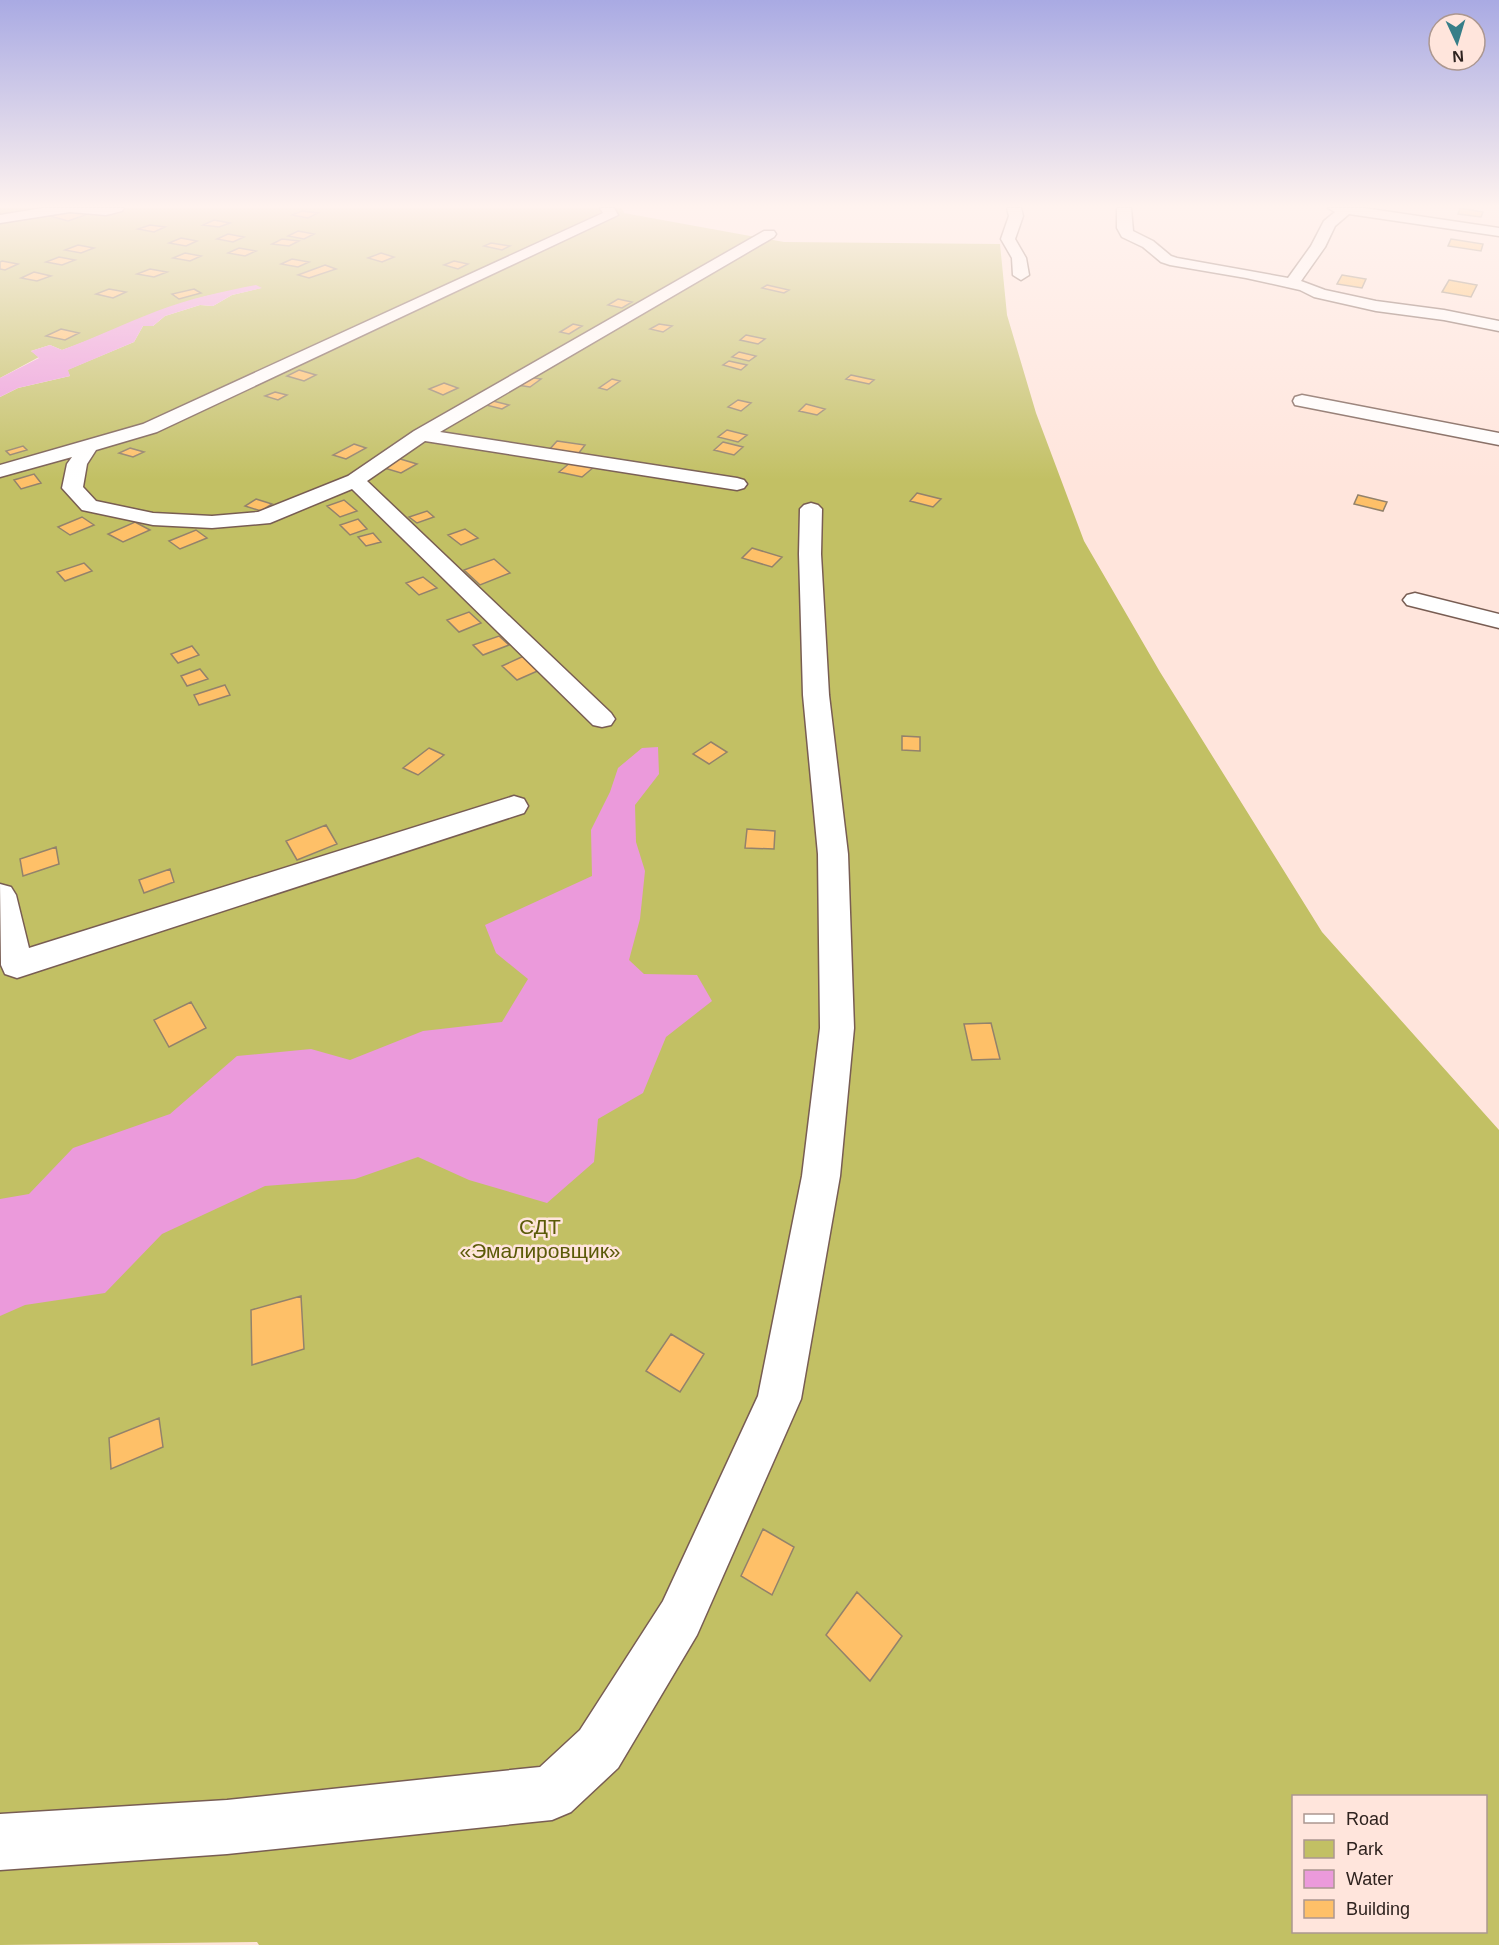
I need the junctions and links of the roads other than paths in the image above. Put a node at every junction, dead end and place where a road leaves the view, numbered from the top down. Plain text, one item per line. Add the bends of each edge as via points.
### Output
1 (430, 299) edge
2 (657, 299) edge
3 (1347, 299) edge
4 (1499, 326) edge
5 (1302, 401) dead end
6 (421, 435) junction
7 (1499, 439) edge
8 (88, 446) junction
9 (0, 471) edge
10 (356, 480) junction
11 (737, 484) dead end
12 (811, 509) dead end
13 (1415, 600) dead end
14 (1499, 621) edge
15 (602, 719) dead end
16 (514, 806) dead end
17 (0, 895) edge
18 (0, 1842) edge

1 - 8 street via 150,428
2 - 6 street
3 - 4 street
5 - 7 street
6 - 10 street
6 - 11 street
8 - 9 street
8 - 10 street via 77,464 72,488 89,506 153,519 212,522 262,518
10 - 15 street
12 - 18 street via 816,695 833,854 836,1016 821,1176 779,1399 680,1618 599,1749 552,1793 227,1827
13 - 14 street
16 - 17 street via 17,965

